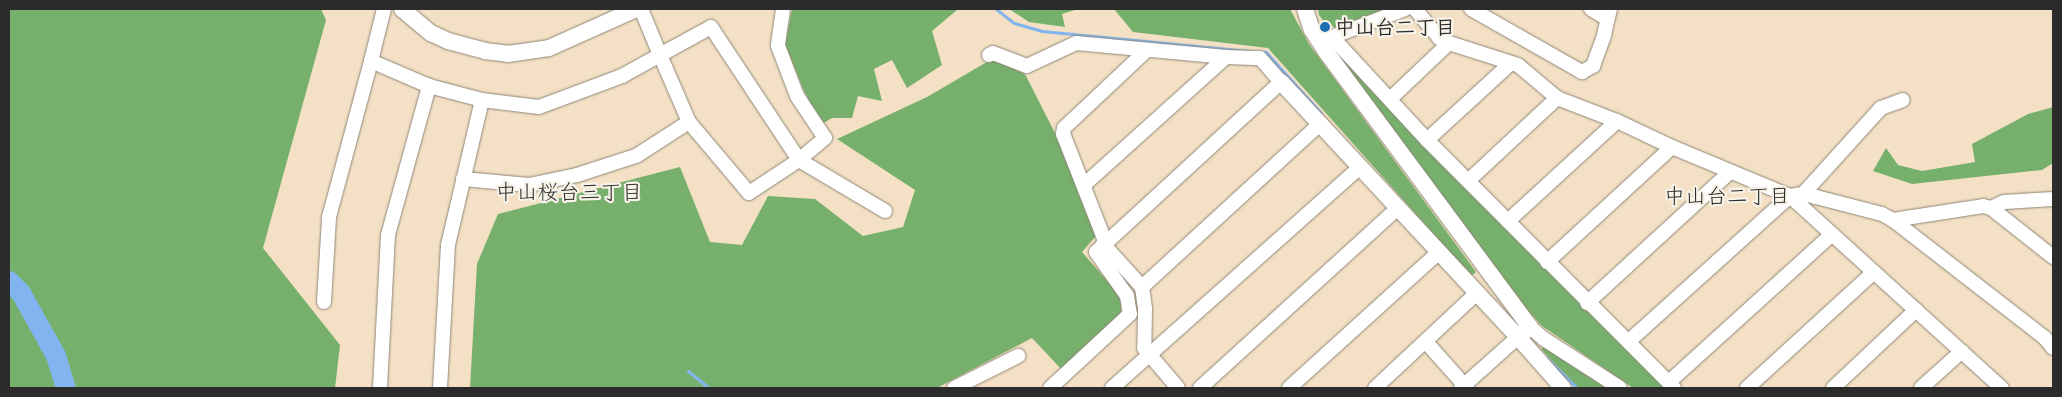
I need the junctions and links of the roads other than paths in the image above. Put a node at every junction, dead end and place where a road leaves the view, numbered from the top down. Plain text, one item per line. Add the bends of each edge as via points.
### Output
1 (384, 9) edge
2 (402, 9) edge
3 (636, 9) edge
4 (641, 9) edge
5 (783, 9) edge
6 (1305, 9) edge
7 (1405, 9) edge
8 (1415, 9) edge
9 (1471, 9) edge
10 (1591, 9) edge
11 (1608, 13) edge
12 (1326, 39) junction
13 (1449, 43) junction
14 (1147, 50) junction
15 (660, 55) junction
16 (989, 55) dead end
17 (1226, 57) junction
18 (371, 61) junction
19 (1511, 63) junction
20 (1281, 82) junction
21 (429, 86) junction
22 (1557, 98) junction
23 (1390, 99) junction
24 (482, 100) junction
25 (1903, 100) dead end
26 (689, 122) junction
27 (1618, 122) junction
28 (1320, 124) junction
29 (1427, 140) junction
30 (1672, 147) junction
31 (800, 160) junction
32 (1360, 167) junction
33 (1730, 172) junction
34 (463, 179) junction
35 (1468, 181) junction
36 (1084, 184) junction
37 (1796, 195) junction
38 (2053, 199) edge
39 (1398, 208) junction
40 (1991, 208) junction
41 (886, 211) dead end
42 (1893, 220) junction
43 (1508, 221) junction
44 (1832, 234) junction
45 (1104, 242) junction
46 (1438, 253) junction
47 (2053, 257) edge
48 (1547, 262) junction
49 (1874, 272) junction
50 (1142, 287) junction
51 (1476, 293) junction
52 (324, 302) dead end
53 (1587, 303) junction
54 (1916, 310) junction
55 (1524, 332) junction
56 (1629, 341) junction
57 (1426, 342) junction
58 (2053, 348) edge
59 (1962, 351) junction
60 (1018, 356) dead end
61 (1149, 356) junction
62 (1555, 385) edge
63 (1671, 385) edge
64 (1464, 387) edge
65 (380, 388) edge
66 (440, 388) edge
67 (954, 388) edge
68 (1050, 388) edge
69 (1112, 388) edge
70 (1178, 388) edge
71 (1200, 388) edge
72 (1289, 388) edge
73 (1375, 388) edge
74 (1620, 388) edge
75 (1747, 388) edge
76 (1833, 388) edge
77 (1921, 388) edge
78 (2002, 388) edge

1 - 18 street
2 - 3 street via 431,33 448,41 508,54 549,48
4 - 15 street
5 - 31 street via 778,46 797,96 825,138
6 - 12 street via 1312,30
7 - 12 street
8 - 13 street via 1439,38
9 - 11 street via 1582,72 1593,66
10 - 11 street
12 - 23 street
12 - 55 street
13 - 19 street
13 - 23 street
14 - 16 street via 1076,43 1027,66 993,53
14 - 17 street
14 - 36 street via 1064,128 1063,134
15 - 24 street via 622,76 539,107
15 - 26 street
15 - 31 street via 711,27
17 - 20 street via 1260,58
17 - 36 street
18 - 21 street
18 - 52 street via 329,217
19 - 22 street via 1518,65
19 - 29 street
20 - 28 street
20 - 45 street
21 - 24 street
21 - 65 street via 388,235
22 - 27 street
22 - 35 street
23 - 29 street
24 - 34 street
25 - 37 street via 1881,108
26 - 31 street via 749,193
26 - 34 street via 636,156 577,175 529,185
27 - 30 street
27 - 43 street
28 - 32 street
28 - 50 street
29 - 35 street
30 - 33 street
30 - 48 street
31 - 41 street
32 - 39 street
32 - 61 street
33 - 37 street
33 - 53 street
34 - 66 street via 448,245
35 - 43 street
36 - 45 street
37 - 42 street via 1882,214
37 - 44 street
37 - 56 street
38 - 40 street via 2004,202
39 - 46 street
39 - 71 street
40 - 42 street via 1983,206
40 - 47 street
42 - 58 street via 2045,338
43 - 48 street
44 - 49 street
44 - 63 street
45 - 50 street
45 - 68 street via 1096,252 1128,296 1130,314
46 - 51 street
46 - 72 street
48 - 53 street
49 - 54 street
49 - 75 street
50 - 61 street via 1144,348
51 - 55 street
51 - 57 street
53 - 56 street
54 - 59 street
54 - 76 street
55 - 62 street
55 - 64 street
55 - 74 street via 1544,339
56 - 63 street
57 - 64 street
57 - 73 street
59 - 77 street
59 - 78 street
60 - 67 street
61 - 69 street
61 - 70 street

